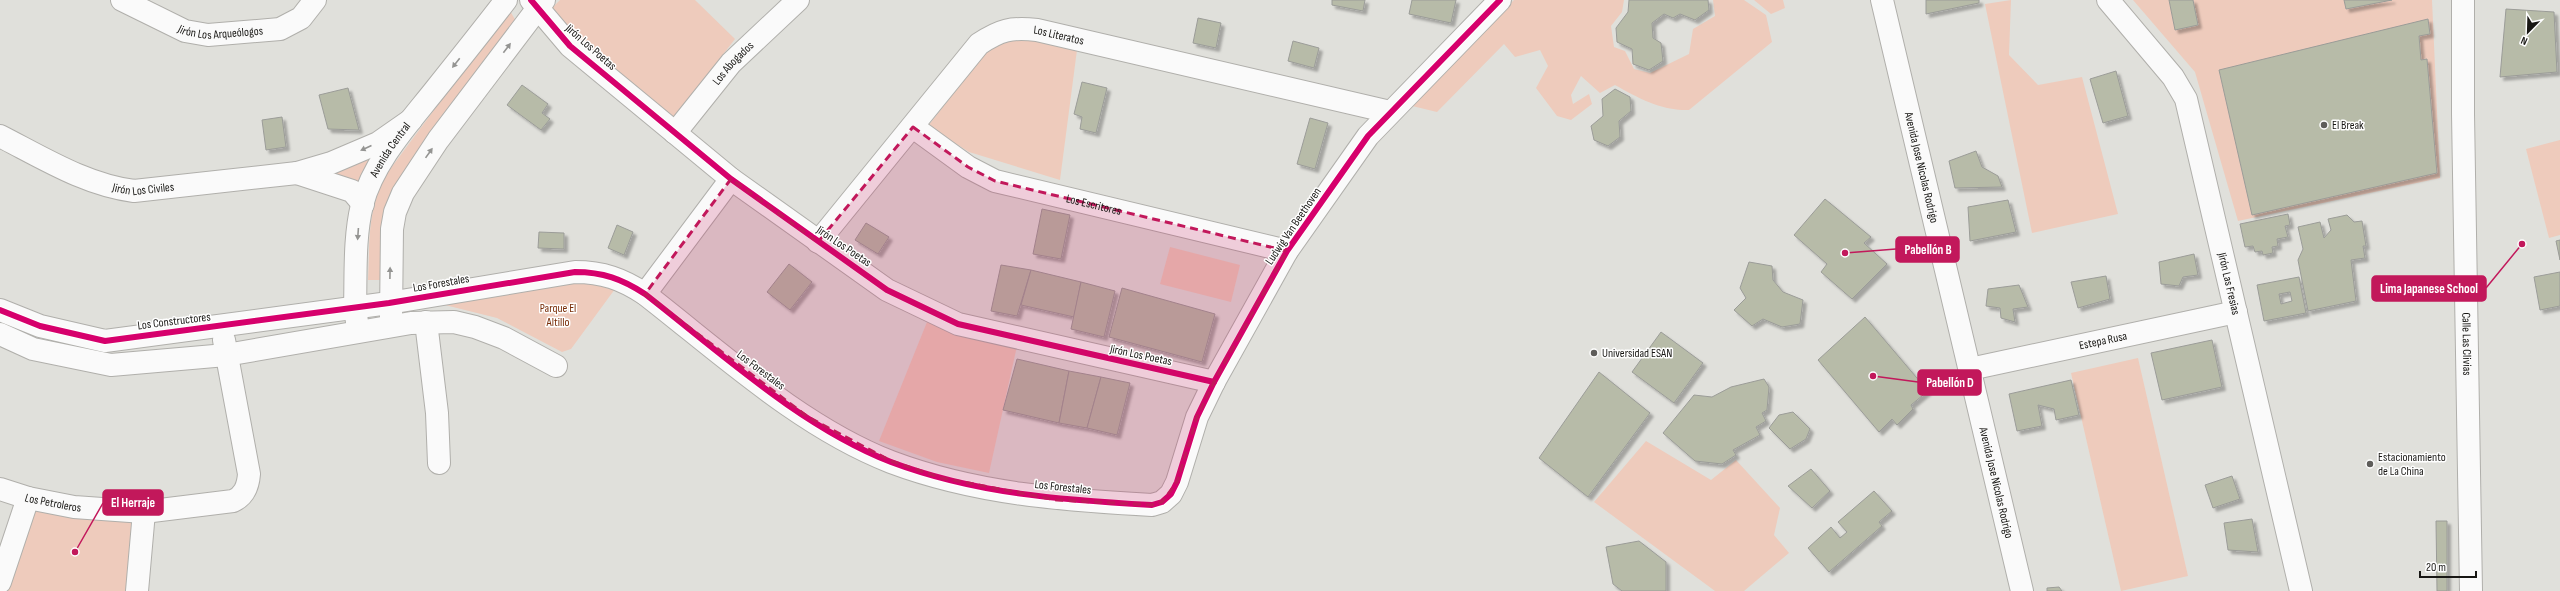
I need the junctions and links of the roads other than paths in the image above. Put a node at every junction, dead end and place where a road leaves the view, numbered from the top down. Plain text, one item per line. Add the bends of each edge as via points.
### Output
1 (122, 0) edge
2 (315, 0) edge
3 (506, 0) edge
4 (798, 0) edge
5 (1500, 0) edge
6 (1882, 0) edge
7 (2108, 0) edge
8 (2463, 0) edge
9 (537, 3) edge
10 (1390, 112) junction
11 (411, 120) junction
12 (913, 127) junction
13 (675, 133) junction
14 (0, 136) edge
15 (297, 173) junction
16 (731, 179) junction
17 (363, 204) junction
18 (818, 242) junction
19 (1287, 251) junction
20 (645, 294) junction
21 (389, 302) junction
22 (355, 308) junction
23 (0, 310) edge
24 (2236, 312) junction
25 (426, 322) junction
26 (223, 326) junction
27 (392, 326) junction
28 (358, 332) junction
29 (0, 334) edge
30 (226, 355) junction
31 (556, 366) dead end
32 (1970, 369) junction
33 (1214, 382) junction
34 (439, 463) dead end
35 (0, 489) edge
36 (28, 498) junction
37 (1162, 502) joint
38 (144, 512) junction
39 (0, 582) edge
40 (137, 591) edge
41 (2022, 591) edge
42 (2301, 591) edge
43 (2471, 591) edge

1 - 2 street, Jirón Los Arqueólogos via 185,31 208,35 280,29 301,18
3 -> 11 street, Avenida Central
4 - 13 street, Los Abogados via 731,63
5 - 10 street, Ludwig Van Beethoven
6 - 32 street, Avenida Jose Nicolas Rodrigo
7 - 24 street, Jirón Las Fresias via 2173,77 2186,99
8 - 43 street, Calle Las Clivias via 2462,114
9 - 13 street, Jirón Los Poetas via 570,46
21 -> 9 street via 392,229 395,212 403,193
10 - 12 street, Los Literatos via 1015,27 995,33 979,44
10 - 19 street, Ludwig Van Beethoven via 1368,136
11 -> 15 street, Jirón Los Civiles via 378,143 338,161
11 - 17 street, Avenida Central via 383,159
12 - 18 street, Los Literatos
12 - 19 street, Los Escritores via 968,167 995,181
13 - 16 street, Jirón Los Poetas
14 - 15 street, Jirón Los Civiles via 80,176 113,188 134,191
15 - 17 street, Jirón Los Civiles via 352,191
16 - 18 street, Jirón Los Poetas
16 - 20 street
17 -> 22 street, Avenida Central via 359,229
18 - 33 street, Jirón Los Poetas via 888,290 958,324
19 - 33 street, Ludwig Van Beethoven
20 - 21 street, Los Forestales via 608,275 575,272
20 - 37 street, Los Forestales via 808,417 845,440 891,461 942,478 1056,500 1152,505
21 - 22 street, Los Forestales
21 - 27 street
22 - 26 street, Los Constructores
22 - 28 street, Avenida Central
23 - 26 street, Los Constructores via 40,326 105,341
24 - 32 street, Estepa Rusa
24 - 42 street, Jirón Las Fresias
25 - 27 street
25 - 31 street via 454,322 476,327 504,338
25 - 34 street via 437,413
26 - 30 street
27 - 28 street
28 - 30 street
29 - 30 street via 33,349 111,365
30 - 38 street, Los Petroleros via 250,474 245,491 241,498 233,501
32 - 41 street, Avenida Jose Nicolas Rodrigo
33 - 37 street, Ludwig Van Beethoven via 1197,417 1177,482 1171,494
35 - 36 street, Los Petroleros
36 - 38 street, Los Petroleros via 74,507
36 - 39 street
38 - 40 street

